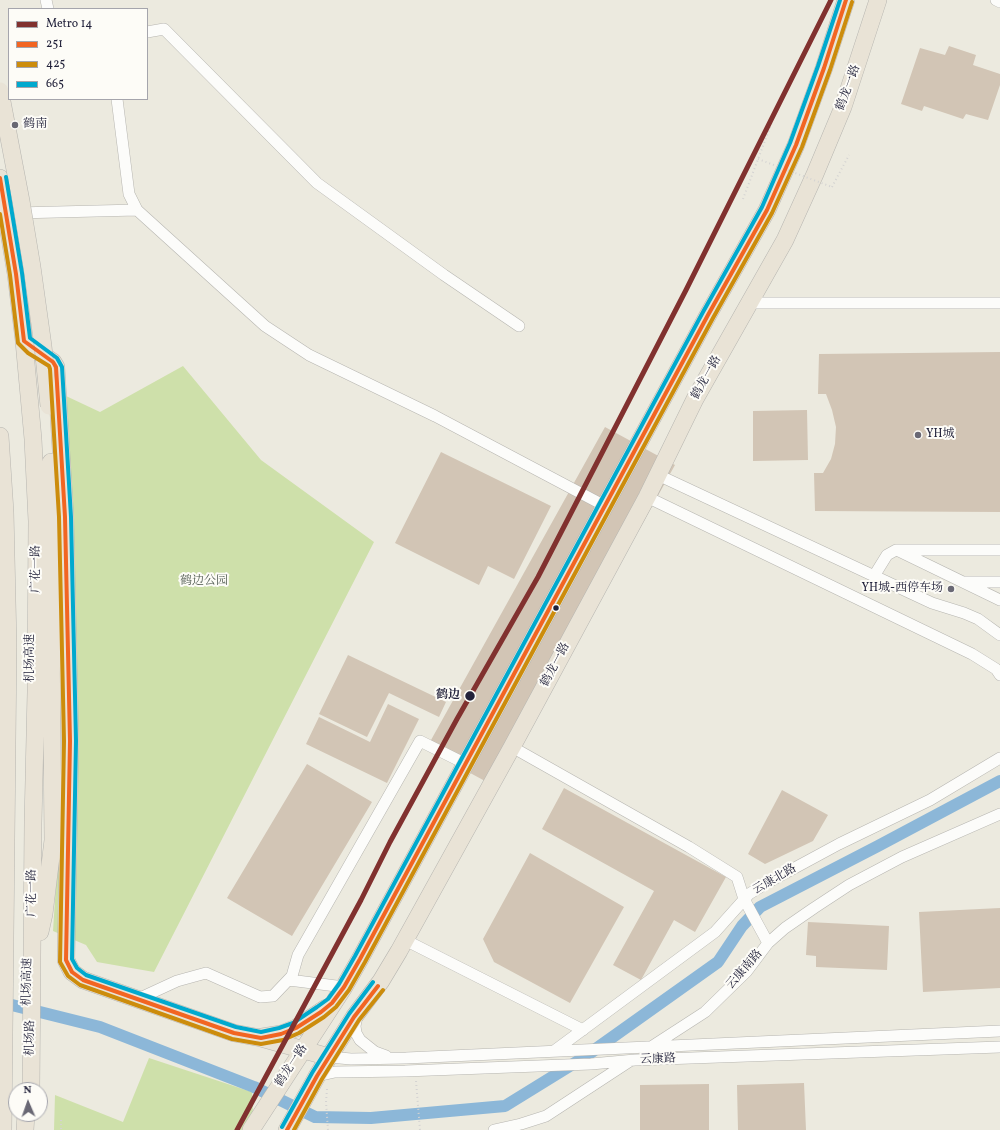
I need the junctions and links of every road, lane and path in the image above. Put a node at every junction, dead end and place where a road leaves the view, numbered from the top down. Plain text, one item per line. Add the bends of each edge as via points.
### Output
1 (846, 0) edge
2 (878, 0) edge
3 (996, 0) edge
4 (1000, 2) edge
5 (148, 32) edge
6 (0, 91) edge
7 (117, 100) edge
8 (772, 122) dead end
9 (849, 155) dead end
10 (758, 159) junction
11 (0, 178) edge
12 (743, 198) dead end
13 (137, 210) junction
14 (3, 220) edge
15 (749, 303) junction
16 (1000, 303) edge
17 (519, 326) dead end
18 (24, 341) junction
19 (0, 436) edge
20 (658, 475) junction
21 (647, 497) junction
22 (605, 506) junction
23 (896, 550) junction
24 (1000, 550) edge
25 (874, 576) junction
26 (962, 582) junction
27 (1000, 582) edge
28 (1000, 600) edge
29 (0, 631) edge
30 (1000, 635) edge
31 (0, 660) edge
32 (1000, 675) edge
33 (512, 746) junction
34 (1000, 758) edge
35 (466, 764) junction
36 (1000, 814) edge
37 (744, 899) junction
38 (44, 914) junction
39 (405, 940) junction
40 (768, 943) junction
41 (66, 960) junction
42 (32, 962) junction
43 (289, 980) junction
44 (341, 991) junction
45 (138, 999) junction
46 (358, 1012) junction
47 (583, 1030) junction
48 (1000, 1031) edge
49 (261, 1038) junction
50 (1000, 1047) edge
51 (650, 1048) junction
52 (302, 1050) junction
53 (558, 1051) junction
54 (329, 1057) junction
55 (397, 1058) junction
56 (630, 1061) junction
57 (415, 1071) junction
58 (317, 1076) junction
59 (26, 1082) edge
60 (31, 1082) edge
61 (326, 1102) dead end
62 (61, 1120) dead end
63 (289, 1126) edge
64 (2, 1130) edge
65 (61, 1130) edge
66 (250, 1130) edge
67 (328, 1130) edge
68 (420, 1130) edge
69 (494, 1130) edge

1 - 22 highway, 鹤龙一路 via 796,145 776,192
2 - 15 highway, 鹤龙一路 via 843,107 815,174 785,240
3 - 4 street
5 - 17 street via 164,29 317,183
6 - 38 highway, bridge via 32,267 49,406 53,840
7 - 13 street via 129,194
8 - 10 path
9 - 10 path, bridge via 832,188
10 - 12 path
11 - 14 highway, 广花一路
13 - 14 street
13 - 22 street via 266,326 309,355 435,416
14 - 18 highway, 广花一路 via 17,280
14 - 59 highway, 机场高速 via 21,401 30,564
15 - 16 street
15 - 20 highway, 鹤龙一路 via 695,399
18 - 41 highway via 56,367 65,517 70,741
18 - 42 highway, 广花一路 via 33,439 37,542
19 - 64 highway, 机场高速 via 5,512 8,645
20 - 21 highway, 鹤龙一路
20 - 25 street
21 - 32 street via 972,654 996,669
21 - 33 highway, 鹤龙一路
22 - 35 highway, 鹤龙一路
23 - 24 street
23 - 25 street via 887,555
23 - 26 street
25 - 30 street via 932,603 964,613
26 - 27 street
26 - 28 street
29 - 31 highway
33 - 37 street via 737,877
33 - 39 highway, 鹤龙一路
34 - 37 street, 云康北路 via 930,800 839,844 765,884
35 - 43 street via 420,741 298,955
35 - 44 highway, 鹤龙一路
36 - 40 street, 云康南路 via 849,885 785,928
37 - 40 street
37 - 47 street, 云康北路 via 715,932
38 - 41 highway
38 - 42 highway
39 - 46 highway, 鹤龙一路 via 381,981
39 - 47 street
40 - 51 street, 云康南路 via 747,971 705,1012
41 - 45 highway via 72,972 82,980
42 - 60 highway, 机场路
43 - 44 street
43 - 45 street via 274,996 260,997 206,973 177,981
44 - 49 highway via 332,1003 296,1028
44 - 52 highway, 鹤龙一路
45 - 49 highway via 234,1033
46 - 54 highway, 鹤龙一路
46 - 55 street via 355,1026 360,1040 375,1052
47 - 53 street, 云康北路
48 - 51 street, 云康路
49 - 52 highway
50 - 56 street, 云康路
51 - 53 street, 云康路
51 - 56 street, 云康南路
52 - 54 highway
52 - 66 highway, 鹤龙一路
53 - 55 street, 云康路
54 - 55 street, 云康路
54 - 58 highway, 鹤龙一路
56 - 57 street, 云康路
56 - 69 street, 云康南路 via 546,1116
57 - 58 street, 云康路 via 335,1072
57 - 68 path
58 - 63 highway, 鹤龙一路
61 - 67 path
62 - 65 path

